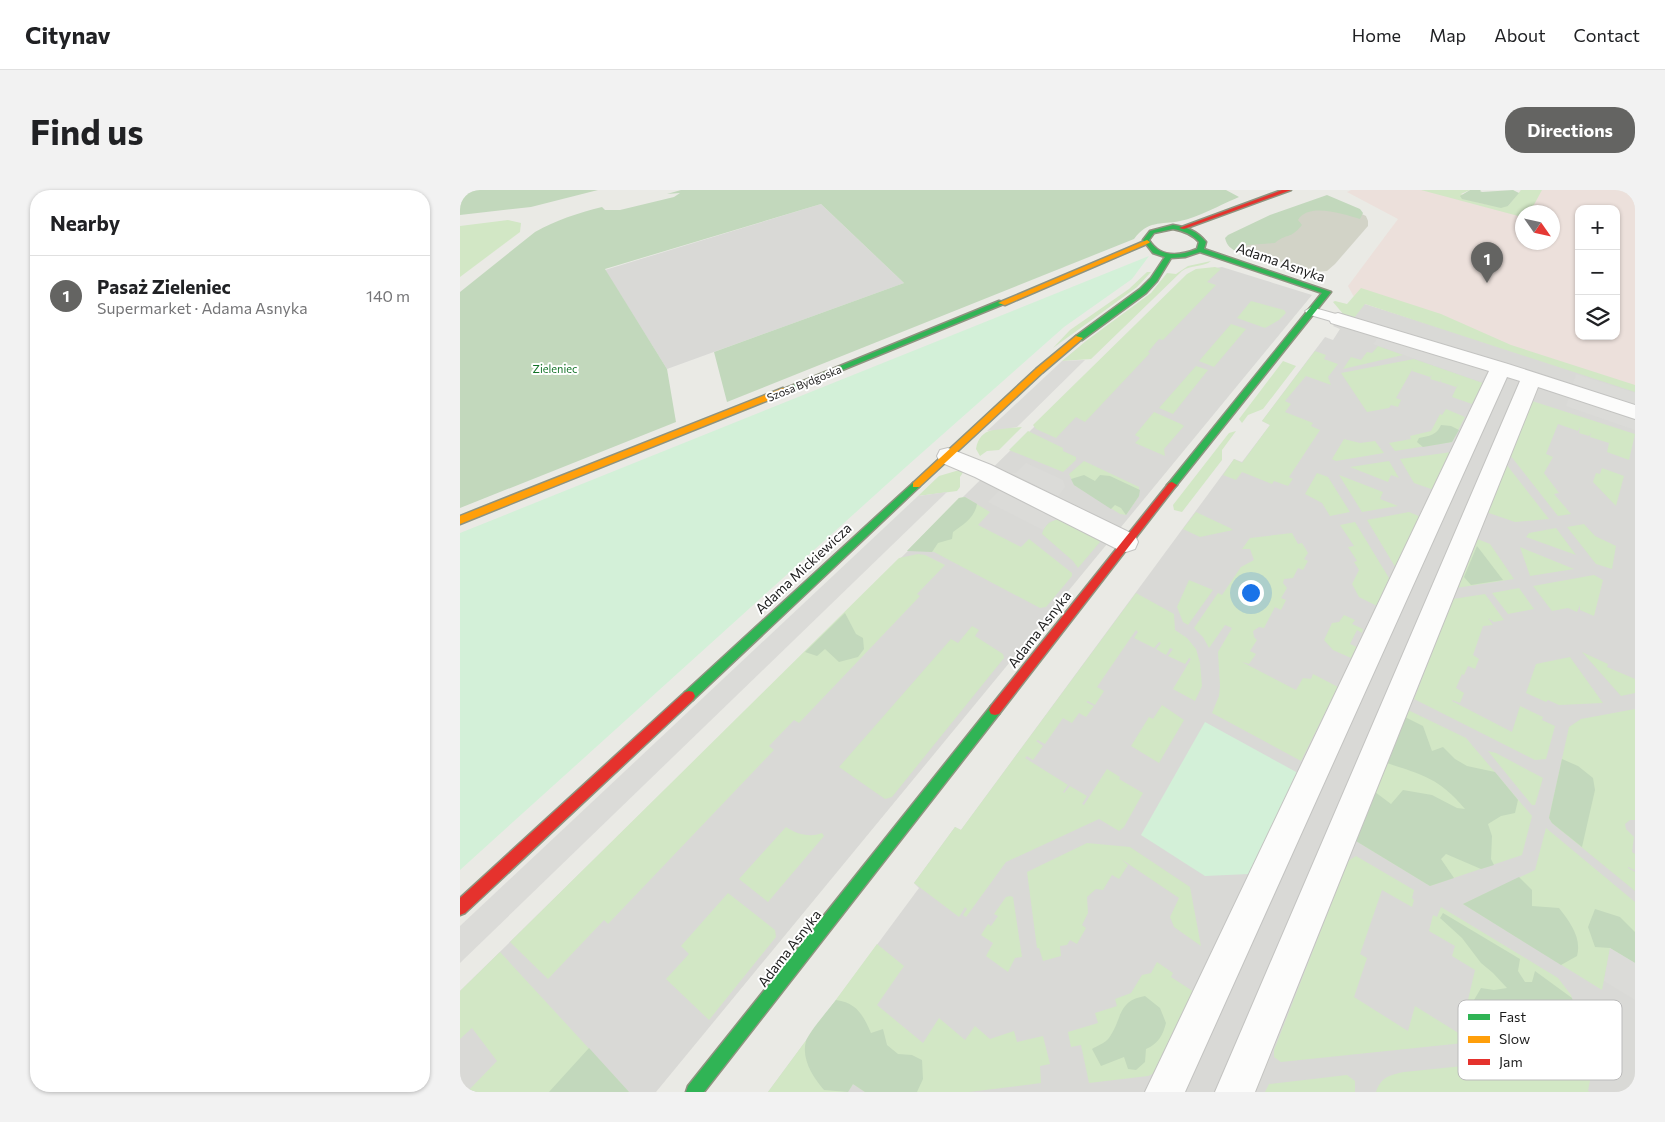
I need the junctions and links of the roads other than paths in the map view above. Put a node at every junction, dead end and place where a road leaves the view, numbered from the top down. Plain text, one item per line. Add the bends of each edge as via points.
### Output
1 (1285, 191) edge
2 (1182, 228) junction
3 (1201, 238) junction
4 (1147, 242) junction
5 (1200, 250) junction
6 (1169, 256) junction
7 (1311, 311) junction
8 (1338, 320) joint
9 (1501, 368) junction
10 (1532, 378) junction
11 (1635, 412) edge
12 (948, 456) junction
13 (460, 520) edge
14 (1126, 542) junction
15 (460, 908) edge
16 (694, 1092) edge
17 (1165, 1092) edge
18 (1235, 1092) edge

1 - 2 street
1 - 3 street via 1214,225
2 - 3 street
2 - 4 street, Szosa Bydgoska via 1158,229 1148,236
3 - 5 street
4 - 6 street via 1156,252
4 - 13 street, Szosa Bydgoska via 1050,284
5 - 6 street via 1187,256
5 - 7 street, Adama Asnyka via 1327,292
6 - 12 street, Adama Mickiewicza via 1143,291 1059,354
7 - 8 lane
7 - 14 street, Adama Asnyka
8 - 9 street
9 - 10 street
9 - 17 street
10 - 11 street
10 - 18 street
12 - 14 street via 983,470
12 - 15 street, Adama Mickiewicza
14 - 16 street, Adama Asnyka

